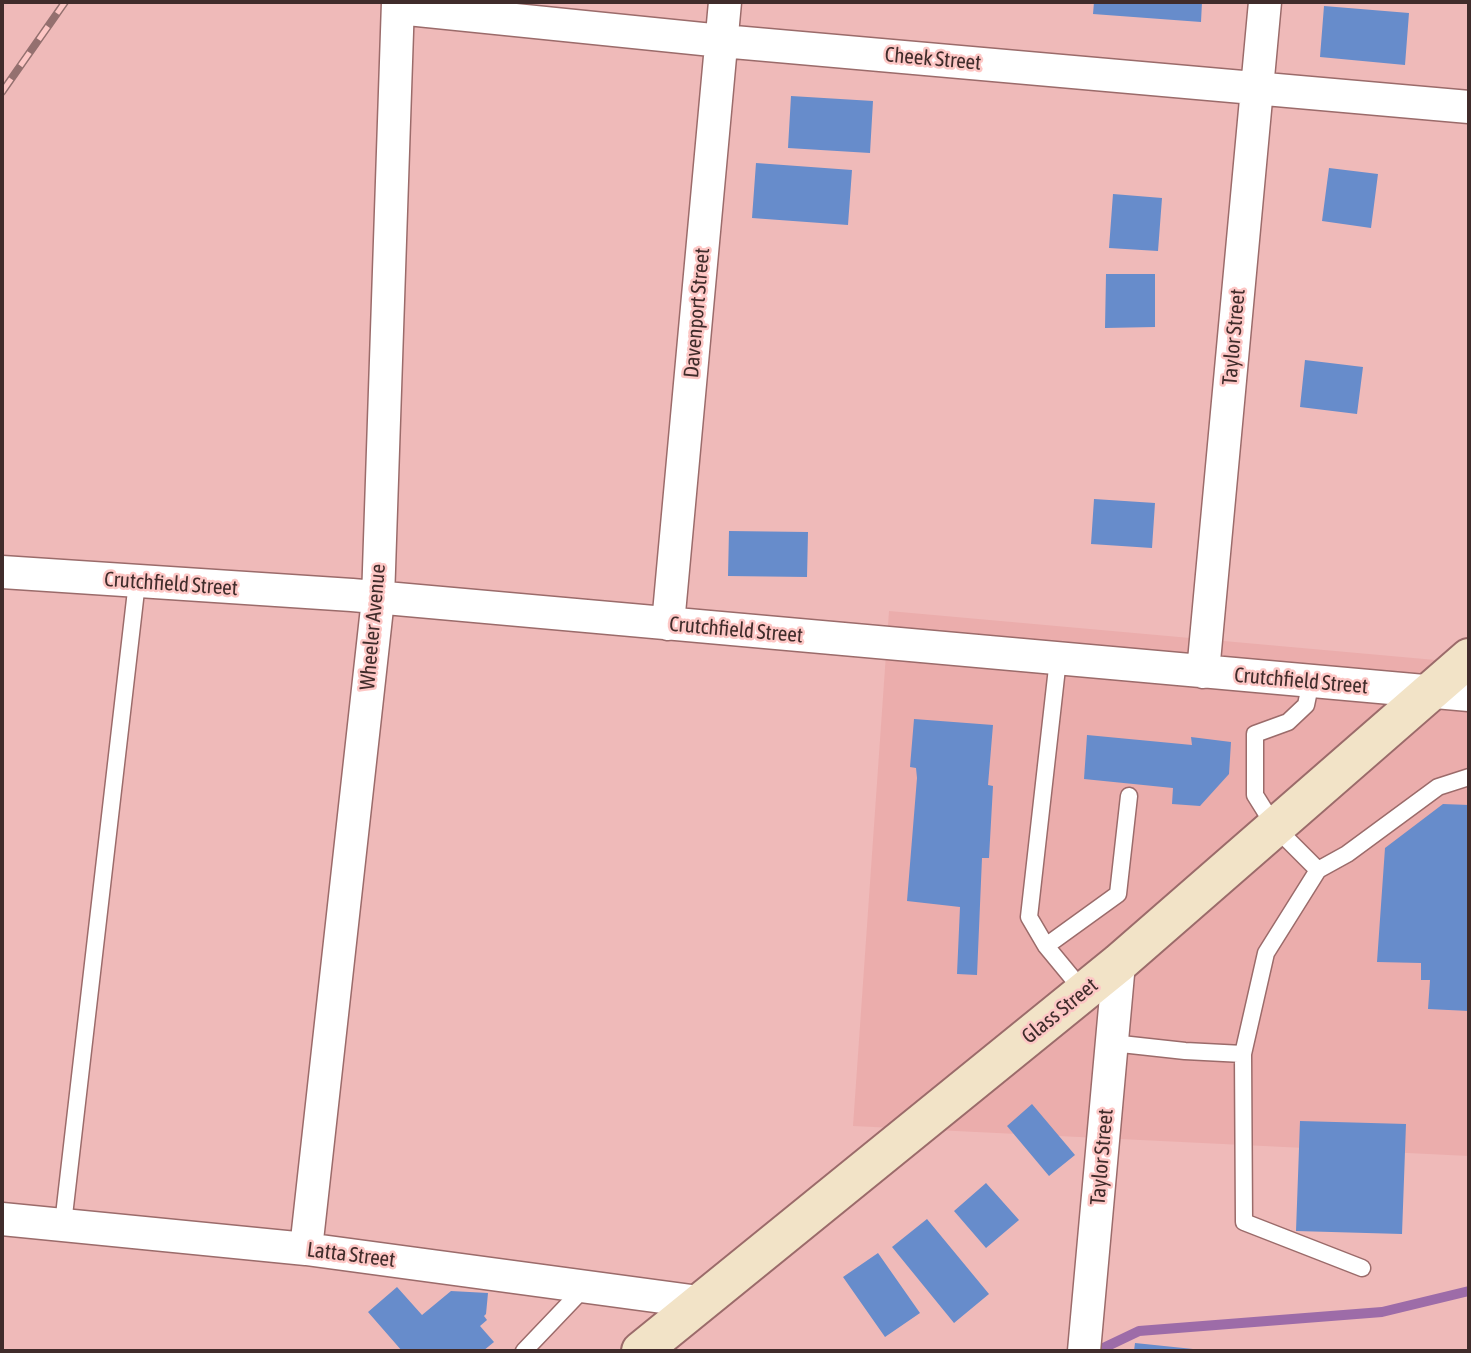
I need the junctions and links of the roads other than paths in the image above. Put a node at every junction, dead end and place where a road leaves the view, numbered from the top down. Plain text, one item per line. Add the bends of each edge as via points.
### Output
1 (725, 2) edge
2 (1265, 2) edge
3 (398, 5) edge
4 (722, 41) junction
5 (1257, 88) junction
6 (1469, 107) edge
7 (2, 572) edge
8 (137, 582) junction
9 (378, 600) junction
10 (668, 624) junction
11 (1469, 658) edge
12 (1058, 659) junction
13 (1203, 672) junction
14 (1311, 681) junction
15 (1429, 692) junction
16 (1469, 695) edge
17 (1469, 777) edge
18 (1129, 796) dead end
19 (1275, 827) junction
20 (1318, 870) junction
21 (1046, 946) junction
22 (1119, 963) junction
23 (1084, 992) junction
24 (1112, 1043) junction
25 (1243, 1054) junction
26 (2, 1219) edge
27 (63, 1224) junction
28 (306, 1249) junction
29 (1362, 1268) dead end
30 (587, 1285) junction
31 (699, 1302) junction
32 (524, 1351) edge
33 (640, 1351) edge
34 (1084, 1351) edge

1 - 4 street, Davenport Street
2 - 5 street, Taylor Street
3 - 4 street, Cheek Street
3 - 9 street, Wheeler Avenue
4 - 5 street, Cheek Street
4 - 10 street, Davenport Street
5 - 6 street, Cheek Street
5 - 13 street, Taylor Street
7 - 8 street, Crutchfield Street
8 - 9 street, Crutchfield Street
8 - 27 lane
9 - 10 street, Crutchfield Street
9 - 28 street, Wheeler Avenue
10 - 12 street, Crutchfield Street
11 - 15 main road, Glass Street
12 - 13 street, Crutchfield Street
12 - 21 lane via 1029,917
13 - 14 street, Crutchfield Street
14 - 15 street, Crutchfield Street
14 - 19 lane via 1306,705 1288,722 1255,734 1255,795
15 - 16 street, Crutchfield Street
15 - 19 main road, Glass Street
17 - 20 lane via 1438,787 1348,854
18 - 21 lane via 1118,894
19 - 20 lane
19 - 22 main road, Glass Street
20 - 25 lane via 1266,953
21 - 23 lane
22 - 23 main road, Glass Street
22 - 24 street, Taylor Street
23 - 31 main road, Glass Street
24 - 25 lane
24 - 34 street, Taylor Street
25 - 29 lane via 1244,1222
26 - 27 street, Latta Street
27 - 28 street, Latta Street
28 - 30 street, Latta Street
30 - 31 street, Latta Street
30 - 32 lane
31 - 33 main road, Glass Street

